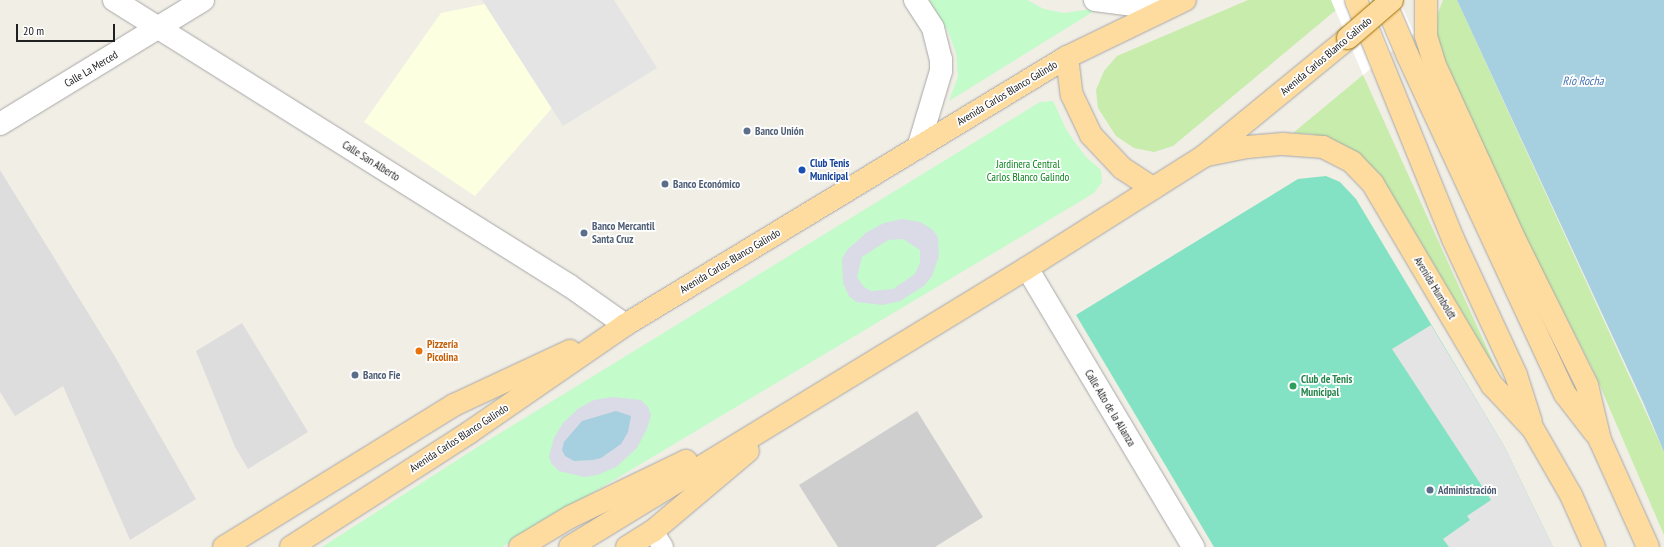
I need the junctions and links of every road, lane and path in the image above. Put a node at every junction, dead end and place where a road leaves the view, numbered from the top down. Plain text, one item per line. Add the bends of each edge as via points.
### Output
1 (114, 0) edge
2 (203, 0) edge
3 (916, 0) edge
4 (1095, 0) edge
5 (1356, 0) edge
6 (1384, 0) edge
7 (1392, 0) edge
8 (1426, 0) edge
9 (1178, 3) edge
10 (159, 28) junction
11 (1067, 57) junction
12 (0, 124) edge
13 (918, 148) junction
14 (1204, 156) junction
15 (1153, 188) junction
16 (1027, 268) junction
17 (625, 325) junction
18 (802, 405) junction
19 (1533, 429) junction
20 (1600, 440) junction
21 (658, 539) edge
22 (224, 547) edge
23 (290, 547) edge
24 (520, 547) edge
25 (570, 547) edge
26 (627, 547) edge
27 (1193, 547) edge
28 (1594, 547) edge
29 (1648, 547) edge

1 - 10 street, Calle San Alberto
2 - 10 street, Calle La Merced
3 - 13 street via 933,28 942,59 941,71
4 - 9 street
5 - 19 main road via 1453,239 1516,375
6 - 20 main road via 1565,394
7 - 14 main road, Avenida Carlos Blanco Galindo, bridge
8 - 20 main road via 1426,36 1434,63 1516,242 1587,385
9 - 11 main road, Avenida Carlos Blanco Galindo
10 - 12 street, Calle La Merced
10 - 17 street, Calle San Alberto via 570,286
11 - 13 main road, Avenida Carlos Blanco Galindo
11 - 15 main road via 1072,95 1091,135 1122,168
13 - 17 main road, Avenida Carlos Blanco Galindo
14 - 15 main road, Avenida Carlos Blanco Galindo
14 - 19 main road, Avenida Humboldt via 1247,147 1283,144 1323,147 1352,162 1373,184 1492,385
15 - 16 main road, Avenida Carlos Blanco Galindo
16 - 18 main road, Avenida Carlos Blanco Galindo
16 - 27 street, Calle Alto de la Alianza
17 - 22 main road via 454,405
17 - 23 main road, Avenida Carlos Blanco Galindo via 470,432
18 - 21 main road
18 - 24 main road via 570,517
18 - 25 main road, Avenida Carlos Blanco Galindo
19 - 28 main road, Avenida Humboldt via 1571,495
20 - 29 main road
21 - 26 main road

